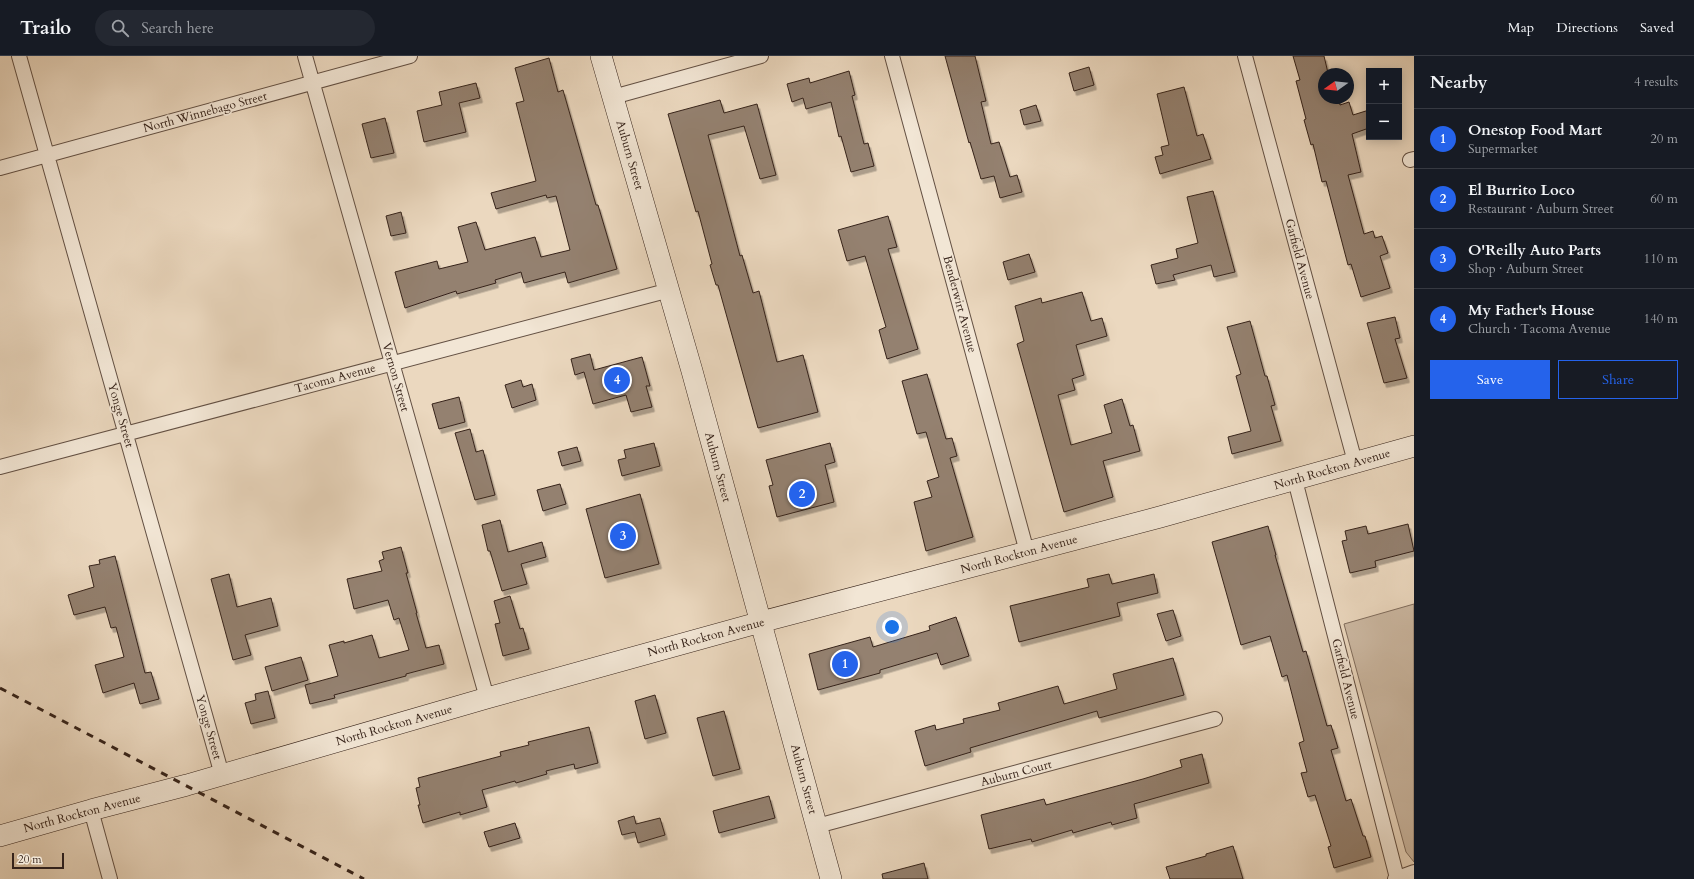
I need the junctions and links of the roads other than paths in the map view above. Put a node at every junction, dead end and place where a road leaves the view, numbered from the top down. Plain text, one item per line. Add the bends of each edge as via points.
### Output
1 (19, 56) edge
2 (305, 56) edge
3 (410, 56) edge
4 (602, 56) edge
5 (761, 56) edge
6 (892, 56) edge
7 (1245, 56) edge
8 (312, 83) junction
9 (613, 97) junction
10 (47, 155) junction
11 (0, 168) edge
12 (670, 290) junction
13 (392, 362) junction
14 (126, 434) junction
15 (1414, 446) edge
16 (1355, 462) junction
17 (0, 467) edge
18 (1295, 480) junction
19 (1028, 552) junction
20 (761, 622) junction
21 (487, 698) junction
22 (1215, 719) dead end
23 (222, 775) junction
24 (91, 810) junction
25 (817, 826) junction
26 (0, 836) edge
27 (1414, 872) edge
28 (110, 879) edge
29 (831, 879) edge
30 (1396, 879) edge

1 - 10 street, Yonge Street
2 - 8 street, Vernon Street
3 - 8 street, North Winnebago Street
4 - 9 main road, Auburn Street
5 - 9 street
6 - 19 street, Benderwirt Avenue
7 - 16 street, Garfield Avenue
8 - 10 street, North Winnebago Street
8 - 13 street, Vernon Street
9 - 12 main road, Auburn Street
10 - 11 street, North Winnebago Street
10 - 14 street, Yonge Street
12 - 13 street, Tacoma Avenue
12 - 20 main road, Auburn Street
13 - 14 street, Tacoma Avenue
13 - 21 street, Vernon Street
14 - 17 street, Tacoma Avenue
14 - 23 street, Yonge Street
15 - 16 main road, North Rockton Avenue
16 - 18 main road, North Rockton Avenue
18 - 19 main road, North Rockton Avenue
18 - 30 street, Garfield Avenue
19 - 20 main road, North Rockton Avenue
20 - 21 main road, North Rockton Avenue
20 - 25 main road, Auburn Street
21 - 23 main road, North Rockton Avenue
22 - 25 street, Auburn Court
23 - 24 main road, North Rockton Avenue
24 - 26 main road, North Rockton Avenue
24 - 28 street
25 - 29 main road, Auburn Street
27 - 30 street

